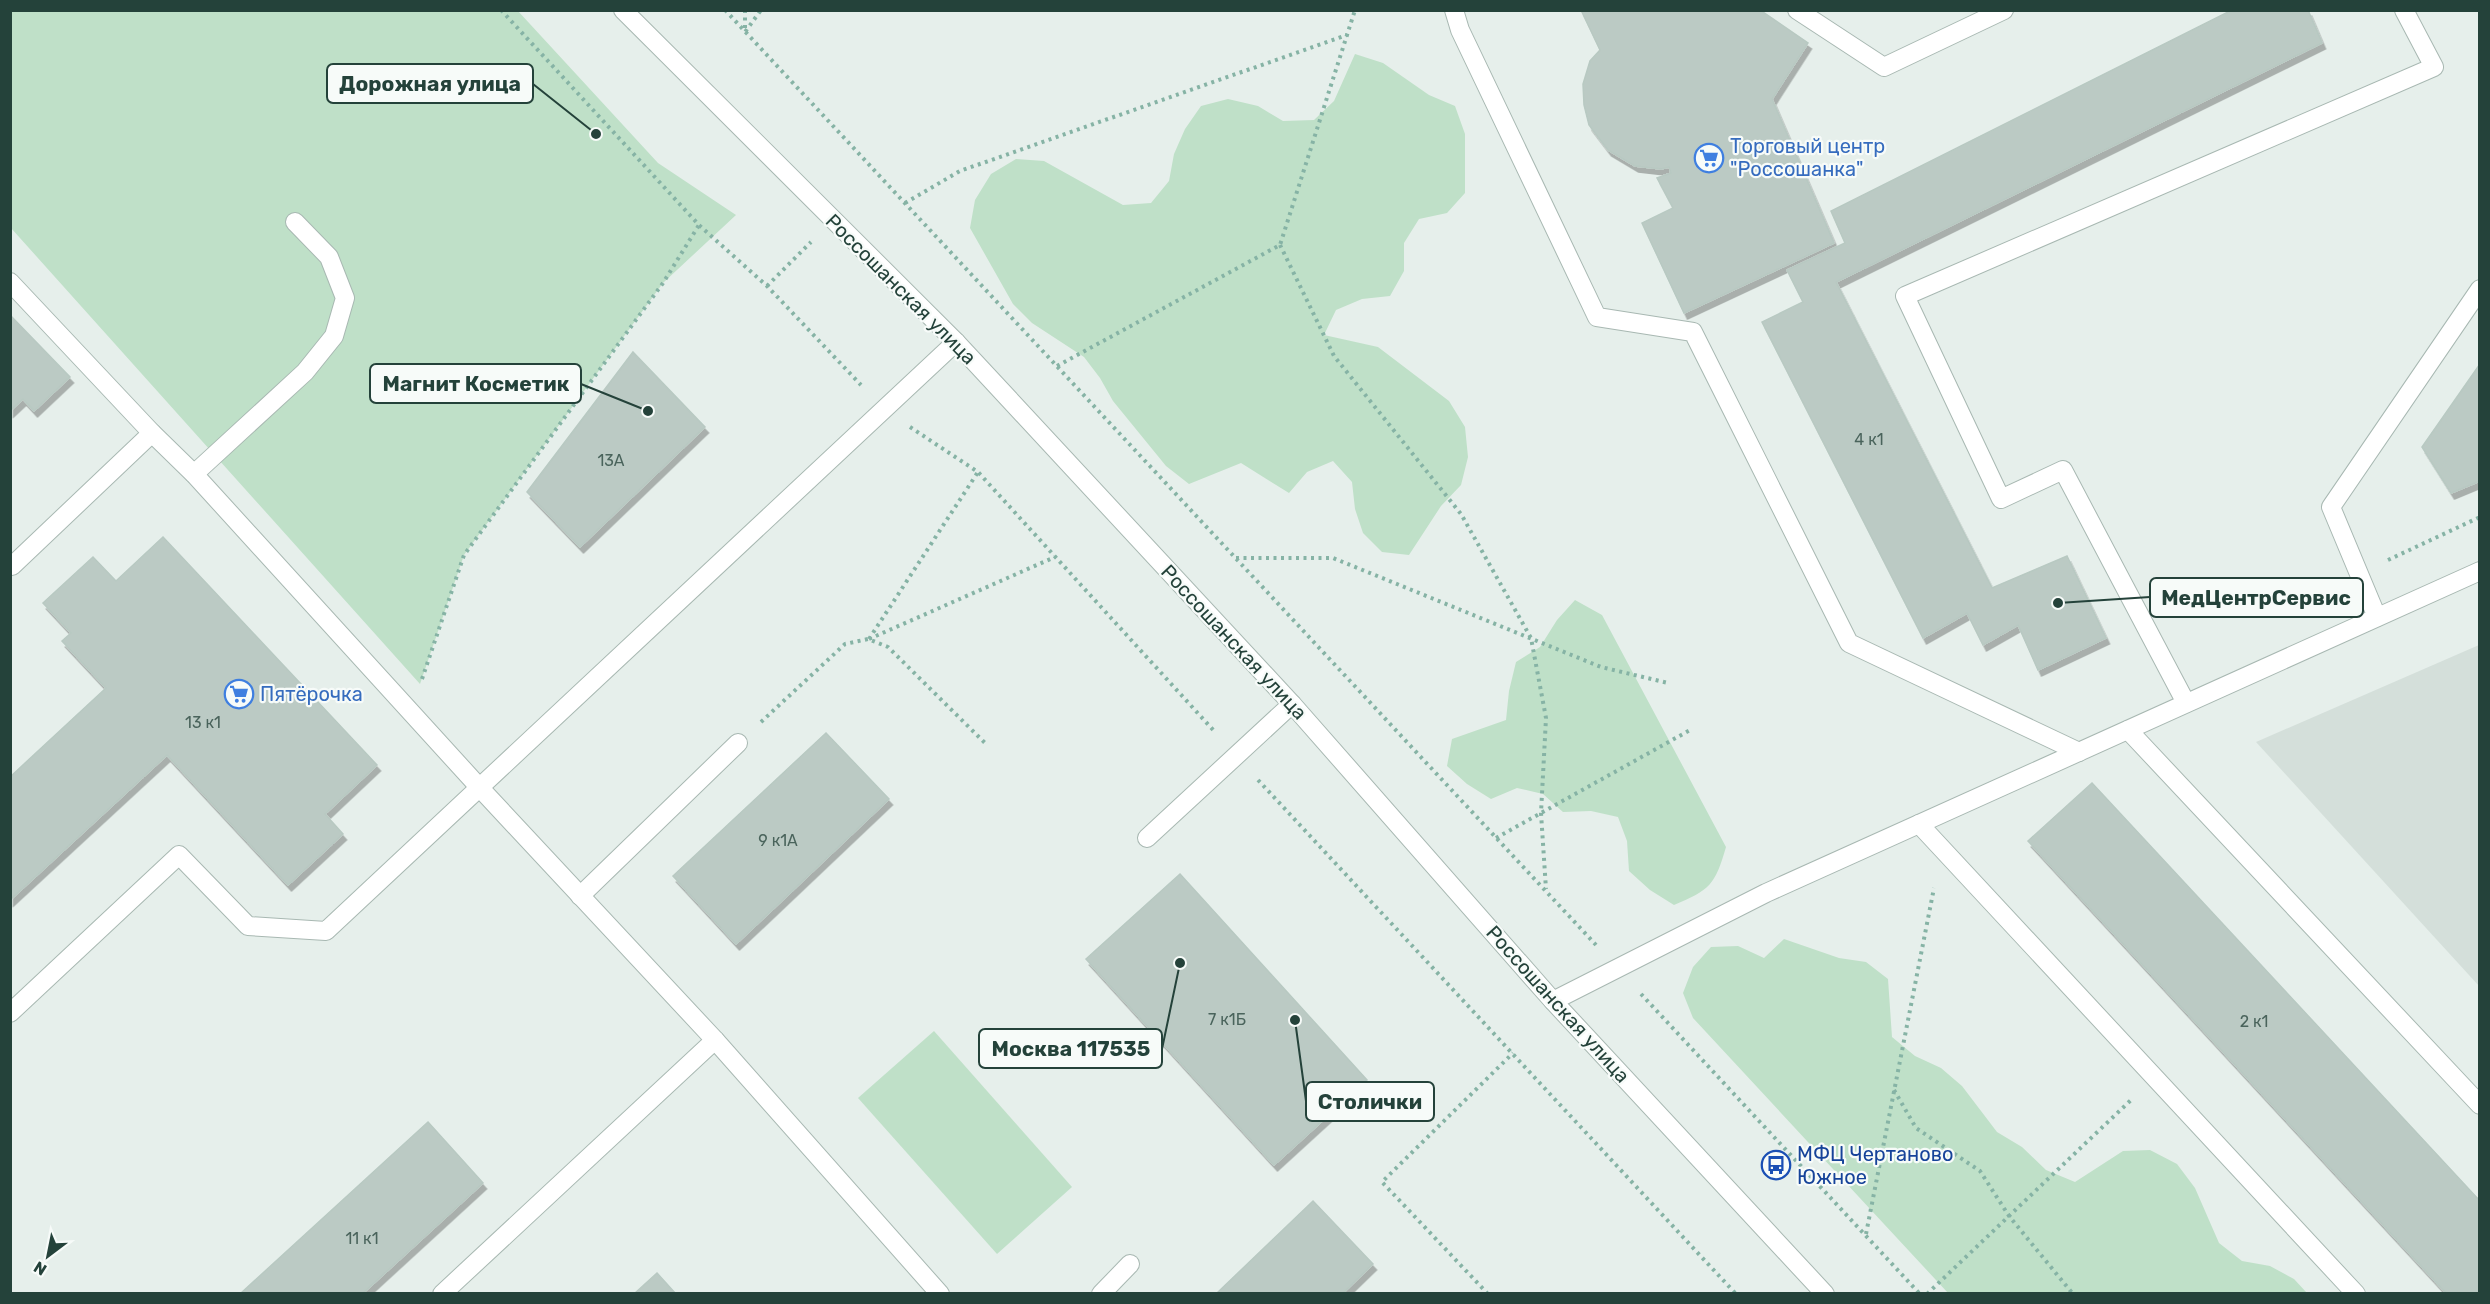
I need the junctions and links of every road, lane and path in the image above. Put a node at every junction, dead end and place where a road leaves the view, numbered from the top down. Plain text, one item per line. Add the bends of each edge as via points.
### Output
1 (501, 10) edge
2 (623, 10) edge
3 (725, 10) edge
4 (745, 10) edge
5 (760, 10) edge
6 (1355, 10) edge
7 (1454, 10) edge
8 (1797, 10) edge
9 (2004, 10) edge
10 (2404, 10) edge
11 (745, 32) junction
12 (1347, 35) junction
13 (905, 203) junction
14 (295, 222) dead end
15 (699, 225) junction
16 (813, 241) dead end
17 (1280, 245) junction
18 (10, 282) edge
19 (767, 286) junction
20 (2480, 289) edge
21 (956, 342) junction
22 (1057, 366) junction
23 (885, 410) junction
24 (152, 433) junction
25 (978, 472) junction
26 (194, 474) junction
27 (2480, 517) edge
28 (1055, 557) junction
29 (1236, 558) junction
30 (12, 566) dead end
31 (2480, 571) edge
32 (2359, 574) junction
33 (2377, 617) junction
34 (1531, 638) junction
35 (868, 639) junction
36 (1668, 684) dead end
37 (2186, 703) junction
38 (1292, 704) junction
39 (411, 714) junction
40 (1692, 729) dead end
41 (2128, 730) junction
42 (738, 743) joint
43 (986, 744) dead end
44 (2079, 752) junction
45 (1236, 756) junction
46 (479, 787) junction
47 (1540, 813) junction
48 (1919, 824) junction
49 (1147, 838) dead end
50 (1496, 838) junction
51 (1942, 849) junction
52 (1546, 891) junction
53 (580, 896) junction
54 (1598, 947) dead end
55 (1638, 991) dead end
56 (1553, 1001) junction
57 (10, 1012) edge
58 (715, 1040) junction
59 (1513, 1053) junction
60 (2155, 1077) junction
61 (1894, 1089) junction
62 (2480, 1105) edge
63 (2009, 1216) junction
64 (1866, 1234) junction
65 (1130, 1264) dead end
66 (442, 1293) edge
67 (940, 1293) edge
68 (1101, 1293) edge
69 (1488, 1293) edge
70 (1736, 1293) edge
71 (1825, 1293) edge
72 (1920, 1293) edge
73 (1927, 1293) edge
74 (2073, 1293) edge
75 (2356, 1293) edge

1 - 15 path
2 - 21 street, Россошанская улица
3 - 11 path
4 - 11 path
5 - 11 path
6 - 12 path
7 - 44 street via 1460,30 1597,317 1693,332 1849,643
8 - 9 street via 1884,67
10 - 37 street via 2434,67 1905,296 2001,499 2063,470
11 - 13 path
12 - 13 path via 960,171
12 - 17 path
13 - 22 path
14 - 26 street via 329,257 345,298 333,336 305,372
15 - 19 path
15 - 39 path via 663,283 464,555
16 - 19 path
17 - 22 path
17 - 34 path via 1334,356 1461,514
18 - 24 street
19 - 23 path
20 - 32 street via 2331,507
21 - 23 street
21 - 38 street, Россошанская улица
22 - 29 path
23 - 25 path
23 - 46 street
24 - 26 street
24 - 30 street
25 - 28 path
25 - 35 path
26 - 39 street
27 - 32 path
28 - 35 path
28 - 45 path
29 - 34 path via 1334,558
29 - 50 path
31 - 33 street
32 - 33 street
33 - 37 street
34 - 36 path via 1601,667
34 - 47 path via 1546,718
35 - 42 path via 845,644
35 - 43 path via 888,647
37 - 41 street
38 - 45 street
38 - 56 street, Россошанская улица
39 - 46 street
40 - 47 path
41 - 44 street
41 - 62 street
42 - 53 street
44 - 48 street
45 - 49 street
45 - 59 path
46 - 53 street
46 - 57 street via 326,931 248,926 179,855
47 - 50 path
47 - 52 path
48 - 51 street
48 - 56 street via 1766,893
50 - 52 path
51 - 60 street
51 - 61 path
52 - 54 path
53 - 58 street
55 - 64 path
56 - 71 street, Россошанская улица
58 - 66 street
58 - 67 street
59 - 69 path via 1382,1182
59 - 70 path
60 - 63 path
60 - 75 street
61 - 63 path via 1916,1128 1980,1171
61 - 64 path
63 - 73 path
63 - 74 path
64 - 72 path
65 - 68 street

